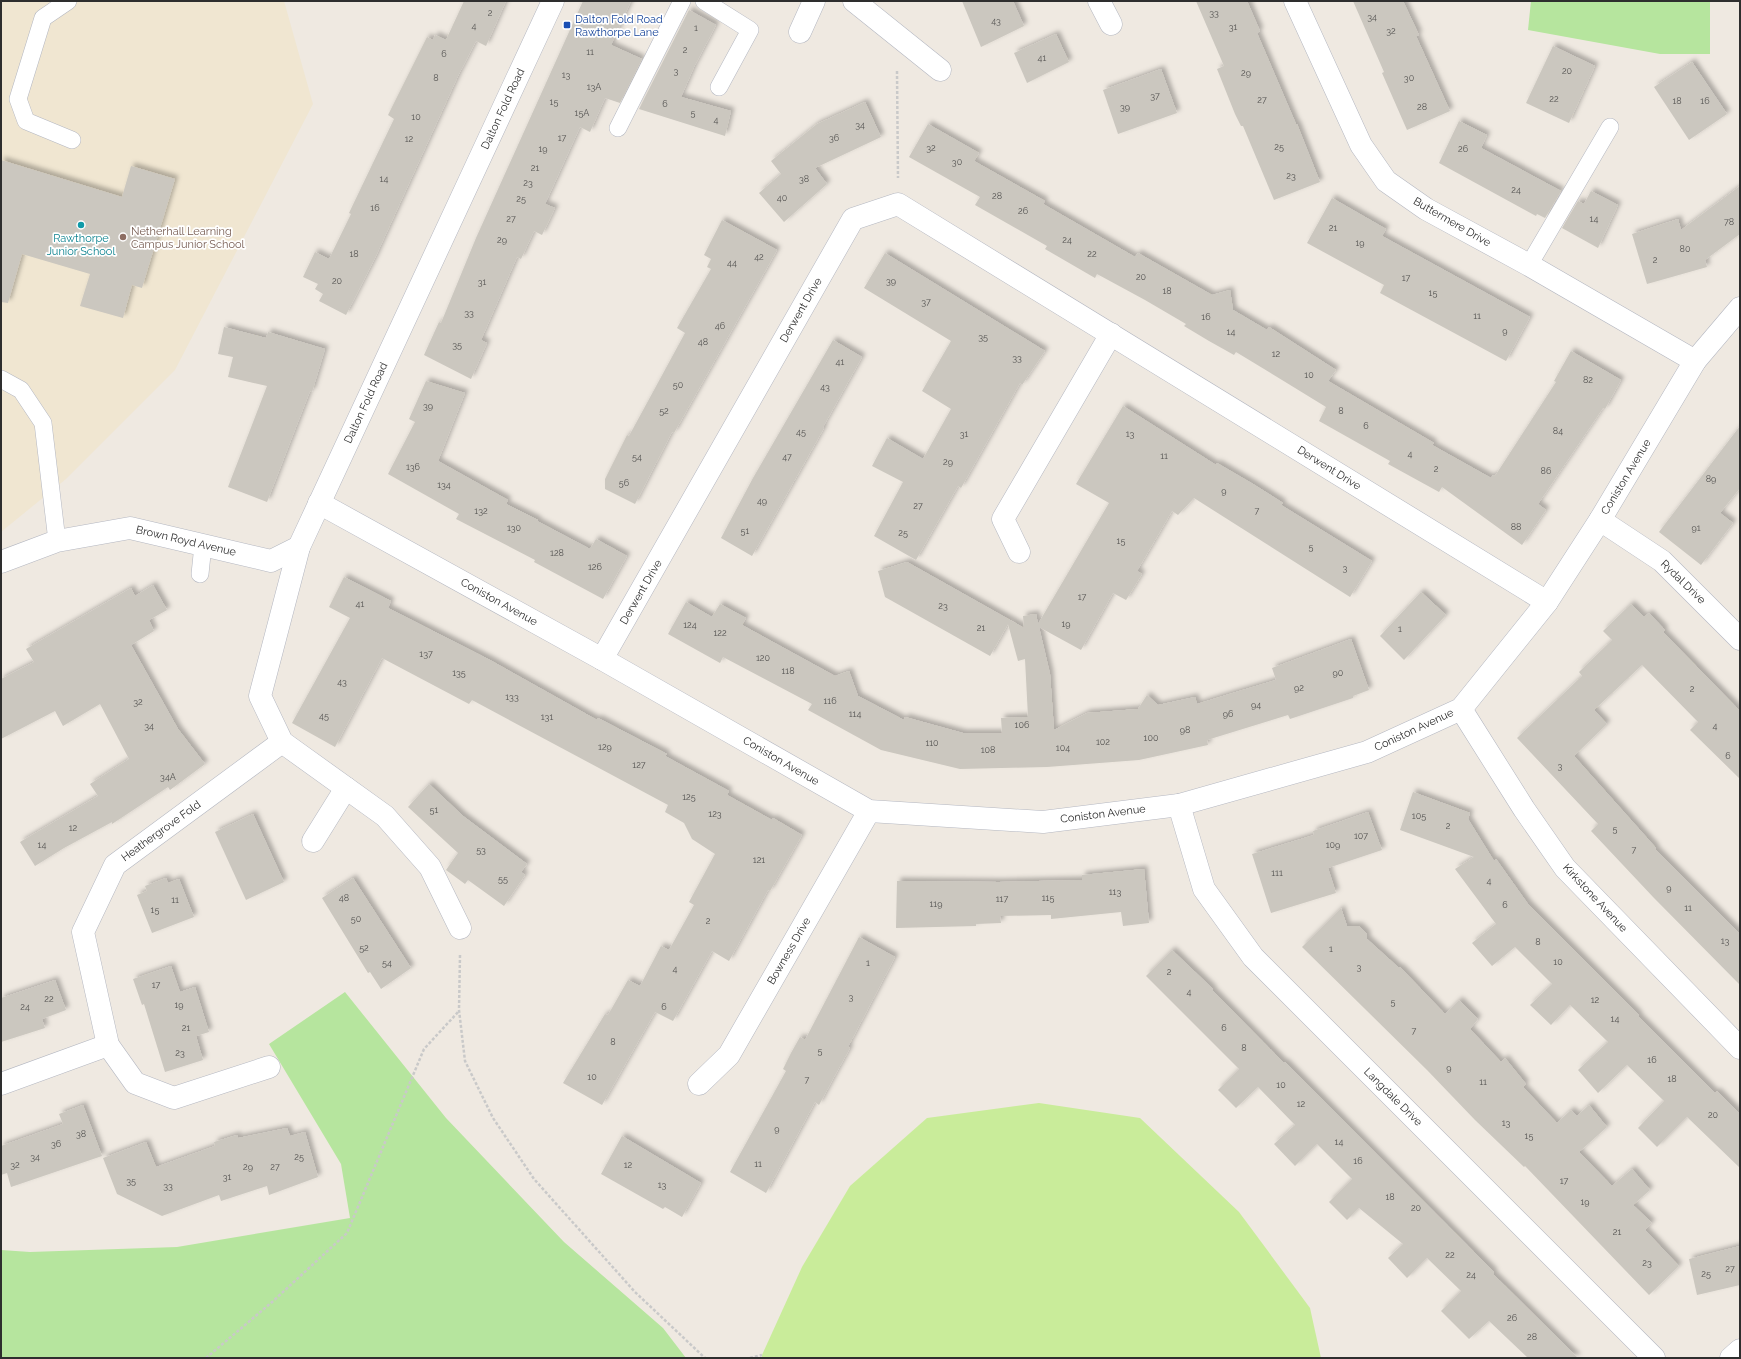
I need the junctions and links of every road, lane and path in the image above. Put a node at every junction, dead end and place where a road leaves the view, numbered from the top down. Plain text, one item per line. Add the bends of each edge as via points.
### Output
1 (68, 1) edge
2 (553, 1) edge
3 (682, 1) edge
4 (704, 1) edge
5 (814, 1) edge
6 (854, 1) edge
7 (1099, 1) edge
8 (1295, 1) edge
9 (1111, 24) dead end
10 (800, 32) dead end
11 (897, 37) junction
12 (940, 70) dead end
13 (719, 87) dead end
14 (1610, 127) dead end
15 (618, 128) dead end
16 (72, 140) dead end
17 (898, 204) junction
18 (1529, 265) junction
19 (1740, 308) edge
20 (1111, 334) junction
21 (1694, 361) junction
22 (1, 379) edge
23 (319, 503) junction
24 (1600, 520) junction
25 (57, 541) junction
26 (203, 545) junction
27 (299, 547) junction
28 (1018, 552) dead end
29 (1, 562) edge
30 (200, 574) dead end
31 (1547, 602) junction
32 (1740, 639) edge
33 (602, 659) junction
34 (1461, 709) junction
35 (282, 742) junction
36 (346, 788) junction
37 (1179, 805) junction
38 (869, 811) junction
39 (313, 841) dead end
40 (460, 928) joint
41 (459, 1010) junction
42 (108, 1045) junction
43 (1740, 1048) edge
44 (269, 1067) dead end
45 (1, 1084) edge
46 (699, 1084) dead end
47 (1740, 1350) edge
48 (762, 1355) dead end
49 (206, 1358) edge
50 (705, 1358) edge
51 (750, 1358) edge
52 (1654, 1358) edge
53 (1731, 1358) edge

1 - 16 lane via 43,18 18,99 26,121
2 - 23 street, Dalton Fold Road
3 - 15 lane
4 - 13 lane via 750,30
5 - 10 street
6 - 11 street
7 - 9 street
8 - 18 street, Buttermere Drive via 1361,145 1386,181 1426,209
11 - 12 street
11 - 17 path
14 - 18 lane
17 - 20 street, Derwent Drive
17 - 33 street, Derwent Drive via 854,219
18 - 21 street, Buttermere Drive
19 - 21 street, Coniston Avenue
20 - 28 street via 1003,519
20 - 31 street, Derwent Drive
21 - 24 street, Coniston Avenue
22 - 25 lane via 21,390 43,423
23 - 27 street, Dalton Fold Road
23 - 33 street, Coniston Avenue
24 - 31 street, Coniston Avenue
24 - 32 street, Rydal Drive via 1662,560
25 - 26 street, Brown Royd Avenue via 130,528
25 - 29 street, Brown Royd Avenue
26 - 27 street, Brown Royd Avenue via 272,561
26 - 30 lane
27 - 35 street, Dalton Fold Road via 260,696
31 - 34 street, Coniston Avenue
33 - 38 street, Coniston Avenue
34 - 37 street, Coniston Avenue via 1367,752
34 - 43 street, Kirkstone Avenue via 1524,809 1565,868
35 - 36 street, Dalton Fold Road
35 - 42 street, Heathergrove Fold via 115,865 83,932
36 - 39 street
36 - 40 street, Dalton Fold Road via 385,816 430,867
37 - 38 street, Coniston Avenue via 1043,822
37 - 52 street, Langdale Drive via 1204,889 1253,957
38 - 46 street, Bowness Drive via 729,1055
40 - 41 path
41 - 49 path via 424,1049 347,1233
41 - 50 path via 465,1061 493,1118 534,1179 635,1292
42 - 44 street, Heathergrove Fold via 135,1083 174,1098
42 - 45 street
47 - 53 street
48 - 51 path

